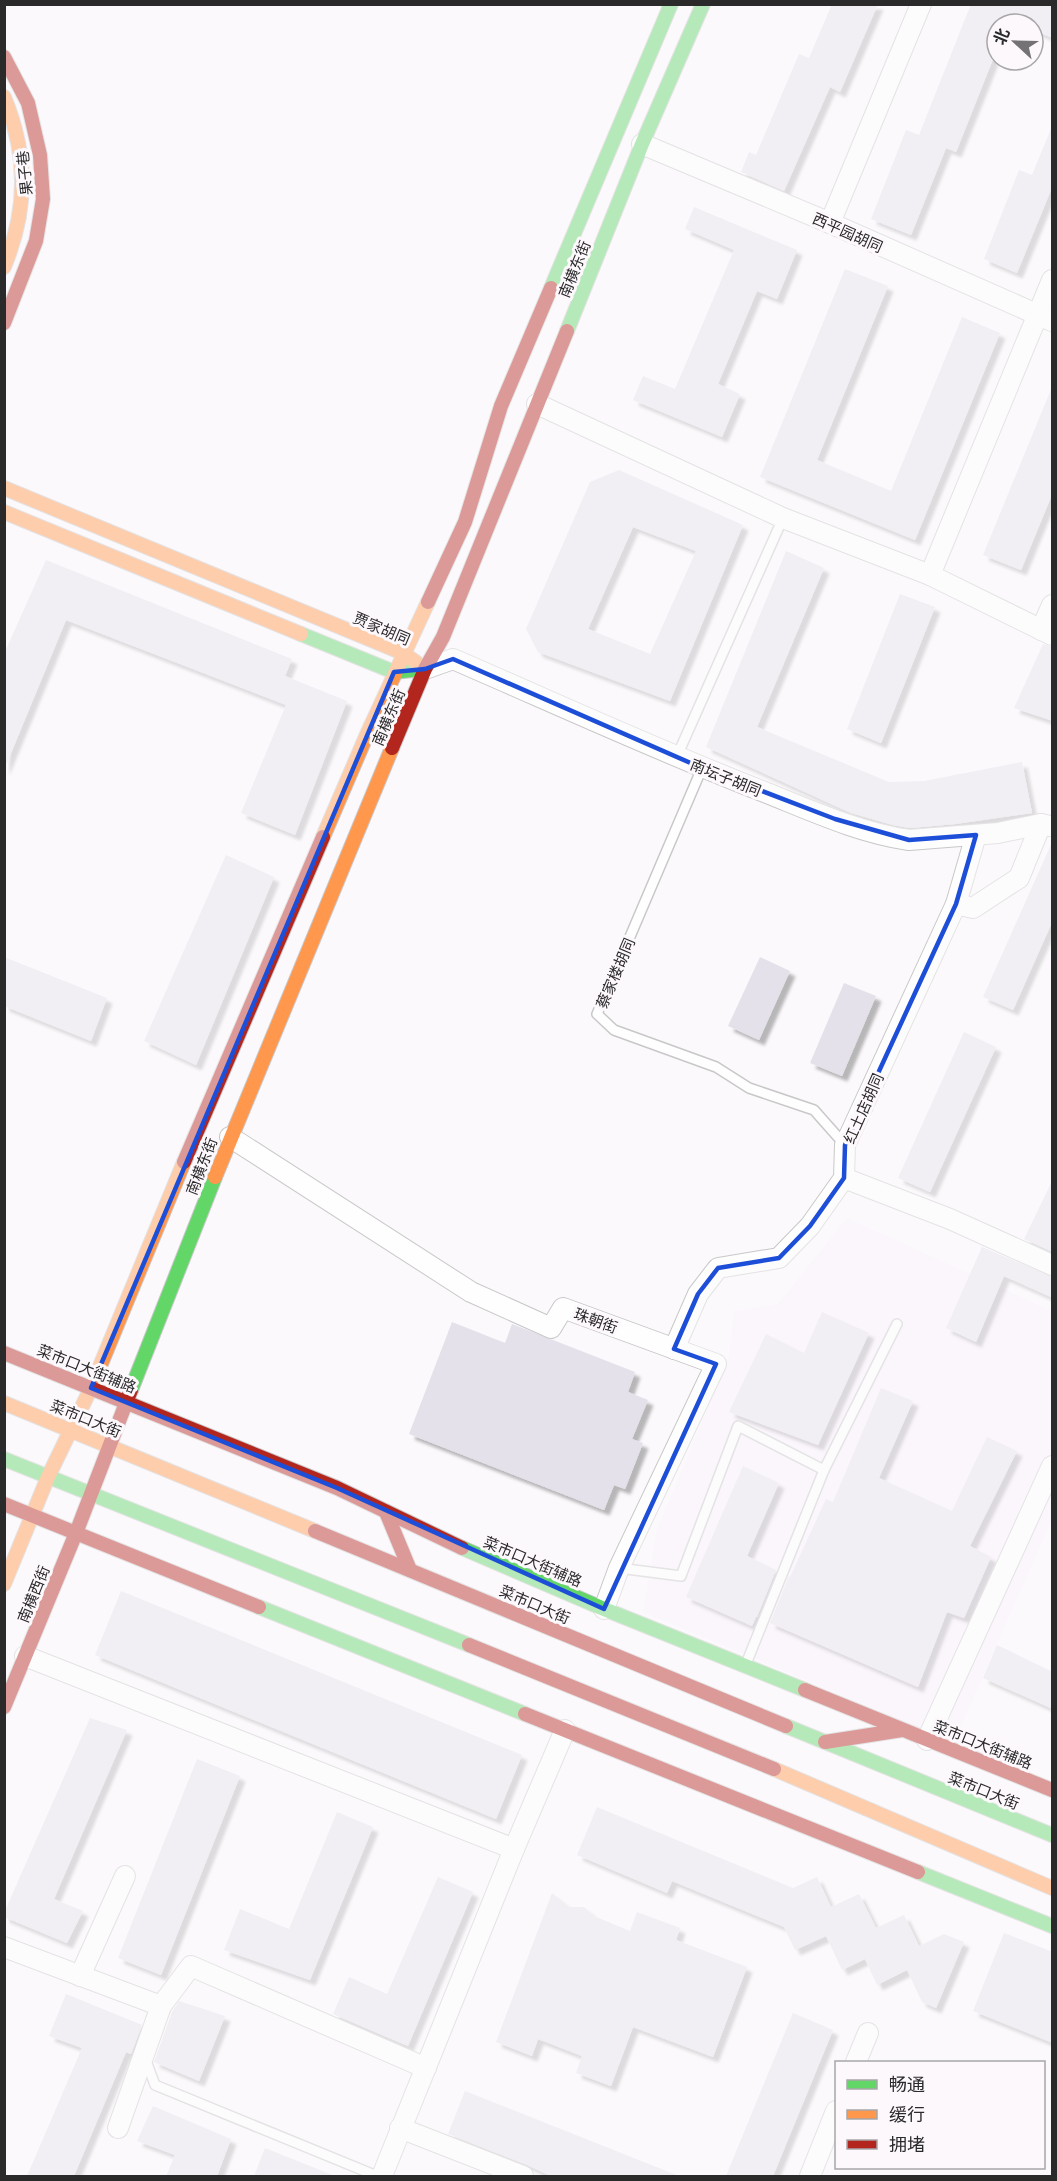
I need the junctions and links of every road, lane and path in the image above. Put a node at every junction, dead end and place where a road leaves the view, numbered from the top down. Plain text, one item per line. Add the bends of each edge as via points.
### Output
1 (671, 4) edge
2 (703, 4) edge
3 (921, 4) edge
4 (4, 57) edge
5 (4, 98) edge
6 (642, 144) junction
7 (830, 224) junction
8 (4, 267) edge
9 (1053, 280) edge
10 (1045, 319) edge
11 (4, 323) edge
12 (537, 404) junction
13 (4, 488) edge
14 (4, 512) edge
15 (783, 518) junction
16 (930, 574) junction
17 (1053, 605) edge
18 (1047, 632) edge
19 (403, 653) junction
20 (425, 669) junction
21 (394, 672) junction
22 (677, 756) junction
23 (702, 768) junction
24 (1047, 825) edge
25 (976, 835) junction
26 (956, 903) junction
27 (230, 1137) junction
28 (845, 1145) junction
29 (844, 1178) junction
30 (1053, 1265) edge
31 (897, 1324) dead end
32 (674, 1349) junction
33 (4, 1353) edge
34 (91, 1388) junction
35 (127, 1402) junction
36 (4, 1403) edge
37 (71, 1430) junction
38 (109, 1445) junction
39 (4, 1459) edge
40 (1053, 1466) edge
41 (825, 1470) junction
42 (48, 1477) junction
43 (90, 1493) junction
44 (4, 1504) edge
45 (386, 1512) junction
46 (31, 1515) junction
47 (76, 1533) junction
48 (618, 1568) junction
49 (410, 1570) junction
50 (4, 1584) edge
51 (604, 1609) junction
52 (25, 1656) junction
53 (745, 1666) junction
54 (4, 1707) edge
55 (565, 1730) junction
56 (902, 1730) junction
57 (927, 1740) junction
58 (825, 1742) junction
59 (1053, 1790) edge
60 (1053, 1835) edge
61 (514, 1849) junction
62 (125, 1876) dead end
63 (1053, 1888) edge
64 (1053, 1926) edge
65 (4, 1947) edge
66 (80, 1976) junction
67 (161, 2006) junction
68 (868, 2033) dead end
69 (144, 2055) junction
70 (856, 2061) edge
71 (426, 2068) junction
72 (835, 2116) edge
73 (118, 2128) dead end
74 (400, 2128) junction
75 (377, 2176) edge
76 (382, 2176) edge
77 (523, 2176) edge
78 (810, 2176) edge

1 - 19 main road, 南横东街 via 501,406 465,522
2 - 6 main road, 南横东街
3 - 7 street
4 - 11 main road, 果子巷 via 28,103 40,155 44,199 36,240
5 - 8 main road, 果子巷 via 12,114 24,177 16,236
6 - 7 street, 西平园胡同
6 - 12 main road, 南横东街
7 - 10 street, 西平园胡同
9 - 10 street
10 - 16 street
12 - 15 street
12 - 20 main road, 南横东街 via 443,637
13 - 19 main road, 贾家胡同
14 - 21 main road
15 - 16 street
15 - 22 lane
16 - 18 street
17 - 18 street
19 - 20 main road, 贾家胡同
19 - 21 main road, 南横东街
20 - 21 main road
20 - 22 street, 南坛子胡同 via 453,659
20 - 27 main road, 南横东街
21 - 34 main road, 南横东街
22 - 23 street, 南坛子胡同
23 - 25 street, 南坛子胡同 via 895,838
23 - 28 lane, 蔡家楼胡同 via 597,1014 614,1030 716,1067 749,1088 814,1110
24 - 25 street, 南坛子胡同
24 - 26 street via 1018,878 973,908
25 - 26 street, 红土店胡同
26 - 28 street, 红土店胡同
27 - 32 street, 珠朝街 via 471,1292 551,1328 563,1308
27 - 35 main road, 南横东街
28 - 29 street, 红土店胡同
29 - 30 street
29 - 32 street via 810,1226 779,1258 718,1268 698,1294
31 - 41 lane
32 - 48 street, 珠朝街 via 716,1364
33 - 34 main road, 菜市口大街辅路
34 - 35 main road, 菜市口大街辅路
34 - 37 main road, 南横东街
35 - 38 main road, 南横东街
35 - 45 main road, 菜市口大街辅路
36 - 37 main road, 菜市口大街
37 - 38 main road, 菜市口大街
37 - 42 main road, 南横东街
38 - 43 main road, 南横东街
38 - 49 main road, 菜市口大街
39 - 42 main road
40 - 57 street
41 - 48 lane via 738,1426 681,1576
41 - 53 lane
42 - 43 main road
42 - 46 main road, 南横西街
43 - 47 main road, 南横西街
43 - 63 main road via 790,1775
44 - 46 main road
45 - 49 main road
45 - 51 main road, 菜市口大街辅路
46 - 47 main road
46 - 50 main road, 南横西街
47 - 52 main road, 南横西街
47 - 55 main road
48 - 51 street, 珠朝街
49 - 58 main road, 菜市口大街
51 - 53 main road, 菜市口大街辅路
52 - 54 main road, 南横西街
52 - 61 street
53 - 56 main road, 菜市口大街辅路
55 - 61 street
55 - 64 main road
56 - 57 main road, 菜市口大街辅路
56 - 58 main road
57 - 59 main road, 菜市口大街辅路
58 - 60 main road, 菜市口大街
61 - 71 street
62 - 66 street
65 - 66 street
66 - 67 street
67 - 69 street
67 - 71 street via 191,1966
68 - 70 street
69 - 73 street
69 - 75 lane via 155,2085
71 - 74 street
72 - 78 street
74 - 76 street
74 - 77 street

